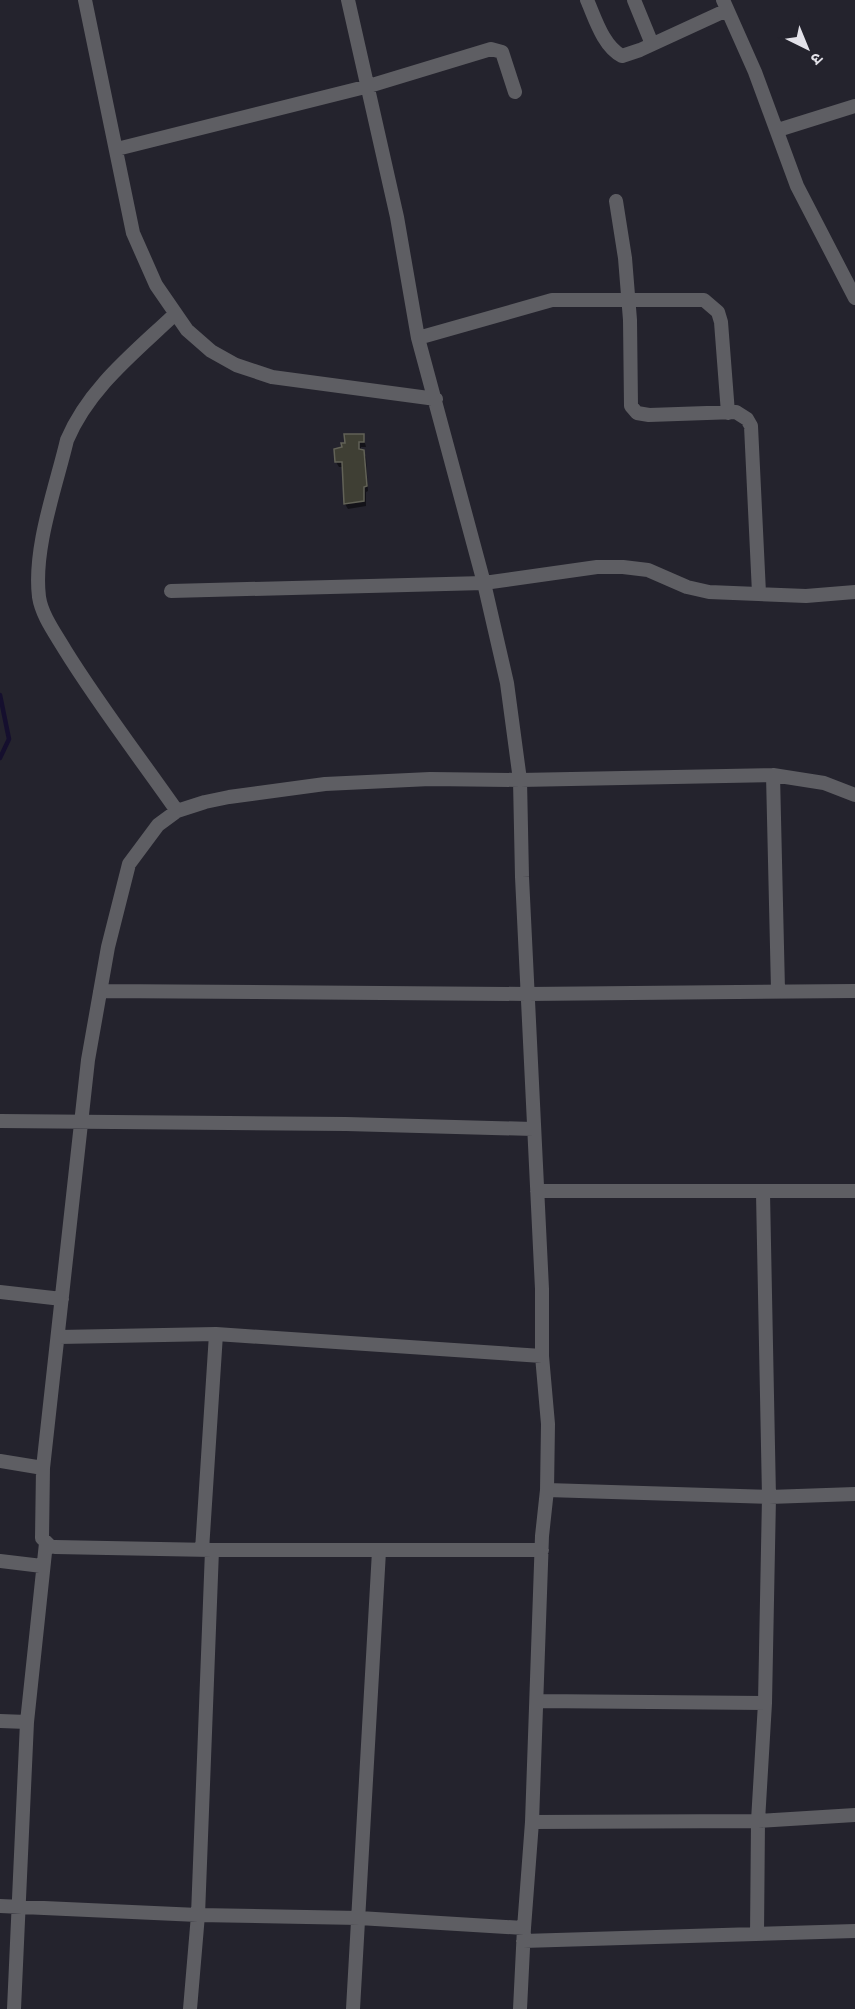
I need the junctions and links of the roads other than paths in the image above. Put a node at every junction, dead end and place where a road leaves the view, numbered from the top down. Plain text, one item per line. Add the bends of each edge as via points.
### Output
1 (85, 0) edge
2 (348, 0) edge
3 (587, 0) edge
4 (634, 0) edge
5 (725, 5) edge
6 (652, 44) junction
7 (369, 86) junction
8 (514, 92) dead end
9 (855, 106) edge
10 (778, 130) junction
11 (117, 149) junction
12 (616, 201) dead end
13 (855, 298) edge
14 (628, 299) junction
15 (174, 315) junction
16 (418, 338) junction
17 (436, 399) junction
18 (729, 413) junction
19 (484, 583) junction
20 (171, 591) dead end
21 (855, 592) edge
22 (759, 593) junction
23 (773, 775) junction
24 (520, 780) junction
25 (855, 795) edge
26 (177, 811) junction
27 (778, 990) junction
28 (100, 991) junction
29 (855, 991) edge
30 (527, 994) junction
31 (0, 1121) edge
32 (80, 1124) junction
33 (533, 1129) junction
34 (537, 1191) junction
35 (855, 1191) edge
36 (763, 1193) junction
37 (0, 1292) edge
38 (62, 1299) junction
39 (216, 1334) junction
40 (59, 1337) junction
41 (542, 1356) junction
42 (0, 1461) edge
43 (43, 1468) junction
44 (547, 1490) junction
45 (855, 1494) edge
46 (769, 1497) junction
47 (46, 1543) junction
48 (207, 1550) junction
49 (542, 1550) junction
50 (379, 1551) junction
51 (0, 1561) edge
52 (42, 1566) junction
53 (537, 1701) junction
54 (765, 1703) junction
55 (0, 1721) edge
56 (27, 1722) junction
57 (855, 1815) edge
58 (758, 1821) junction
59 (532, 1822) junction
60 (0, 1906) edge
61 (19, 1907) junction
62 (198, 1915) junction
63 (359, 1918) junction
64 (855, 1931) edge
65 (757, 1934) junction
66 (523, 1935) junction
67 (14, 2009) edge
68 (190, 2009) edge
69 (353, 2009) edge
70 (520, 2009) edge

1 - 11 street
2 - 7 street
3 - 6 street via 617,53 628,54
4 - 6 street
5 - 6 street
5 - 10 street
7 - 8 street via 497,50 505,58
7 - 11 street
7 - 16 street
9 - 10 street
10 - 13 street via 797,186
11 - 15 street via 133,233 144,262
12 - 14 street
14 - 16 street via 552,300
14 - 18 street via 692,299 712,304 721,322
14 - 18 street via 630,402 634,410 649,415
15 - 17 street via 196,340 212,351 236,365 272,377
15 - 26 street via 105,381 74,423 42,547 39,597 48,623 78,670
16 - 17 street
17 - 19 street
18 - 22 street via 742,414 751,426
19 - 20 street
19 - 22 street via 623,567 662,574 696,590
19 - 24 street via 507,683
21 - 22 street via 816,596
23 - 24 street
23 - 25 street via 824,783
23 - 27 street
24 - 26 street via 325,784 205,802
24 - 30 street
26 - 28 street via 158,825 129,864
27 - 29 street
27 - 30 street
28 - 30 street
28 - 32 street
30 - 33 street
31 - 32 street
32 - 33 street
32 - 38 street
33 - 34 street
34 - 36 street
34 - 41 street
35 - 36 street
36 - 46 street
37 - 38 street
38 - 40 street
39 - 40 street
39 - 41 street
39 - 48 street
40 - 43 street
41 - 44 street via 548,1424
42 - 43 street
43 - 47 street via 41,1533
44 - 46 street
44 - 49 street
45 - 46 street
46 - 54 street
47 - 48 street via 56,1547
47 - 52 street
48 - 50 street
48 - 62 street
49 - 50 street
49 - 53 street
50 - 63 street
51 - 52 street
52 - 56 street
53 - 54 street
53 - 59 street
54 - 58 street
55 - 56 street
56 - 61 street
57 - 58 street
58 - 59 street
58 - 65 street
59 - 66 street
60 - 61 street
61 - 62 street
61 - 67 street
62 - 63 street
62 - 68 street
63 - 66 street
63 - 69 street
64 - 65 street
65 - 66 street
66 - 70 street

